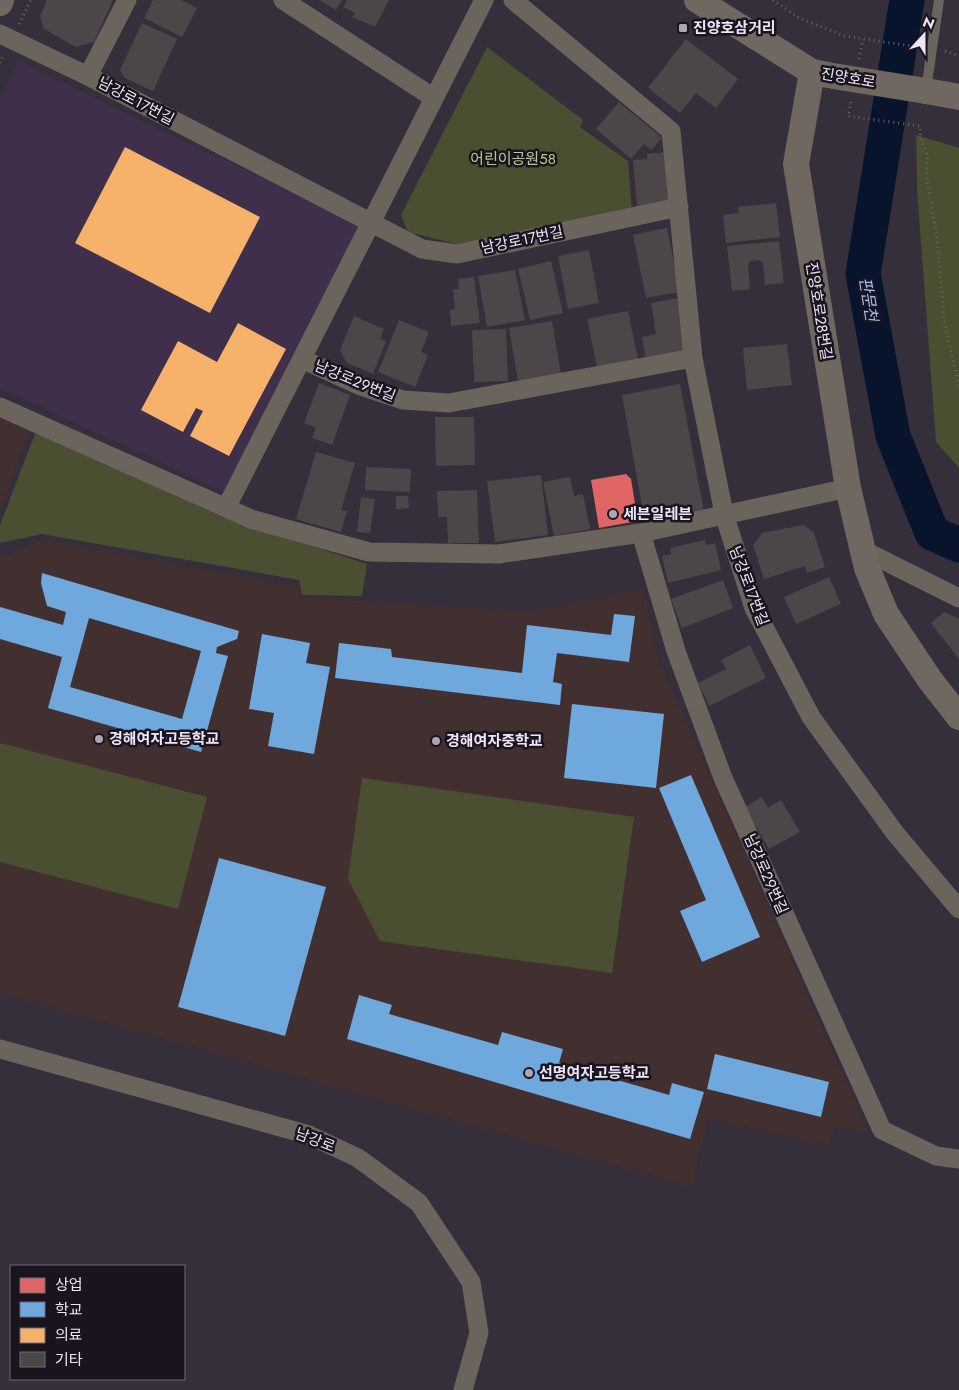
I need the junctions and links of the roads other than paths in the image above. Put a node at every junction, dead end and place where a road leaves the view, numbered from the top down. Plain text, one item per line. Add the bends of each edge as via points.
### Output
1 (127, 0) edge
2 (283, 0) edge
3 (484, 0) edge
4 (513, 0) edge
5 (697, 0) edge
6 (939, 0) edge
7 (0, 34) edge
8 (823, 74) junction
9 (88, 76) junction
10 (926, 91) junction
11 (959, 97) edge
12 (434, 98) junction
13 (678, 207) junction
14 (370, 223) junction
15 (693, 358) junction
16 (302, 359) junction
17 (0, 408) edge
18 (848, 488) junction
19 (226, 508) junction
20 (724, 514) junction
21 (641, 533) junction
22 (863, 550) junction
23 (959, 598) edge
24 (959, 717) edge
25 (959, 909) edge
26 (0, 1049) edge
27 (959, 1159) edge
28 (463, 1390) edge

1 - 9 street, 남강로17번길
2 - 12 street
3 - 12 street
4 - 13 street, 남강로17번길 via 672,131
5 - 8 street, 진양호로
6 - 10 lane
7 - 9 street, 남강로17번길
8 - 10 street, 진양호로, bridge
8 - 18 street, 진양호로28번길 via 796,164
9 - 14 street, 남강로17번길
10 - 11 street, 진양호로
12 - 14 street
13 - 14 street, 남강로17번길 via 457,254 422,249
13 - 15 street, 남강로17번길
14 - 16 street
15 - 16 street, 남강로29번길 via 450,403 403,400 361,386
15 - 20 street, 남강로17번길
16 - 19 street, 남강로29번길
17 - 19 street
18 - 20 street
18 - 22 street, 진양호로28번길
19 - 21 street via 251,519 369,552 498,554
20 - 21 street
20 - 25 street, 남강로17번길 via 754,608 811,717 895,833
21 - 27 street, 남강로29번길 via 676,651 723,778 882,1130 936,1156
22 - 23 street
22 - 24 street, 진양호로28번길 via 886,614
26 - 28 street, 남강로 via 309,1135 358,1158 418,1203 471,1282 479,1333

